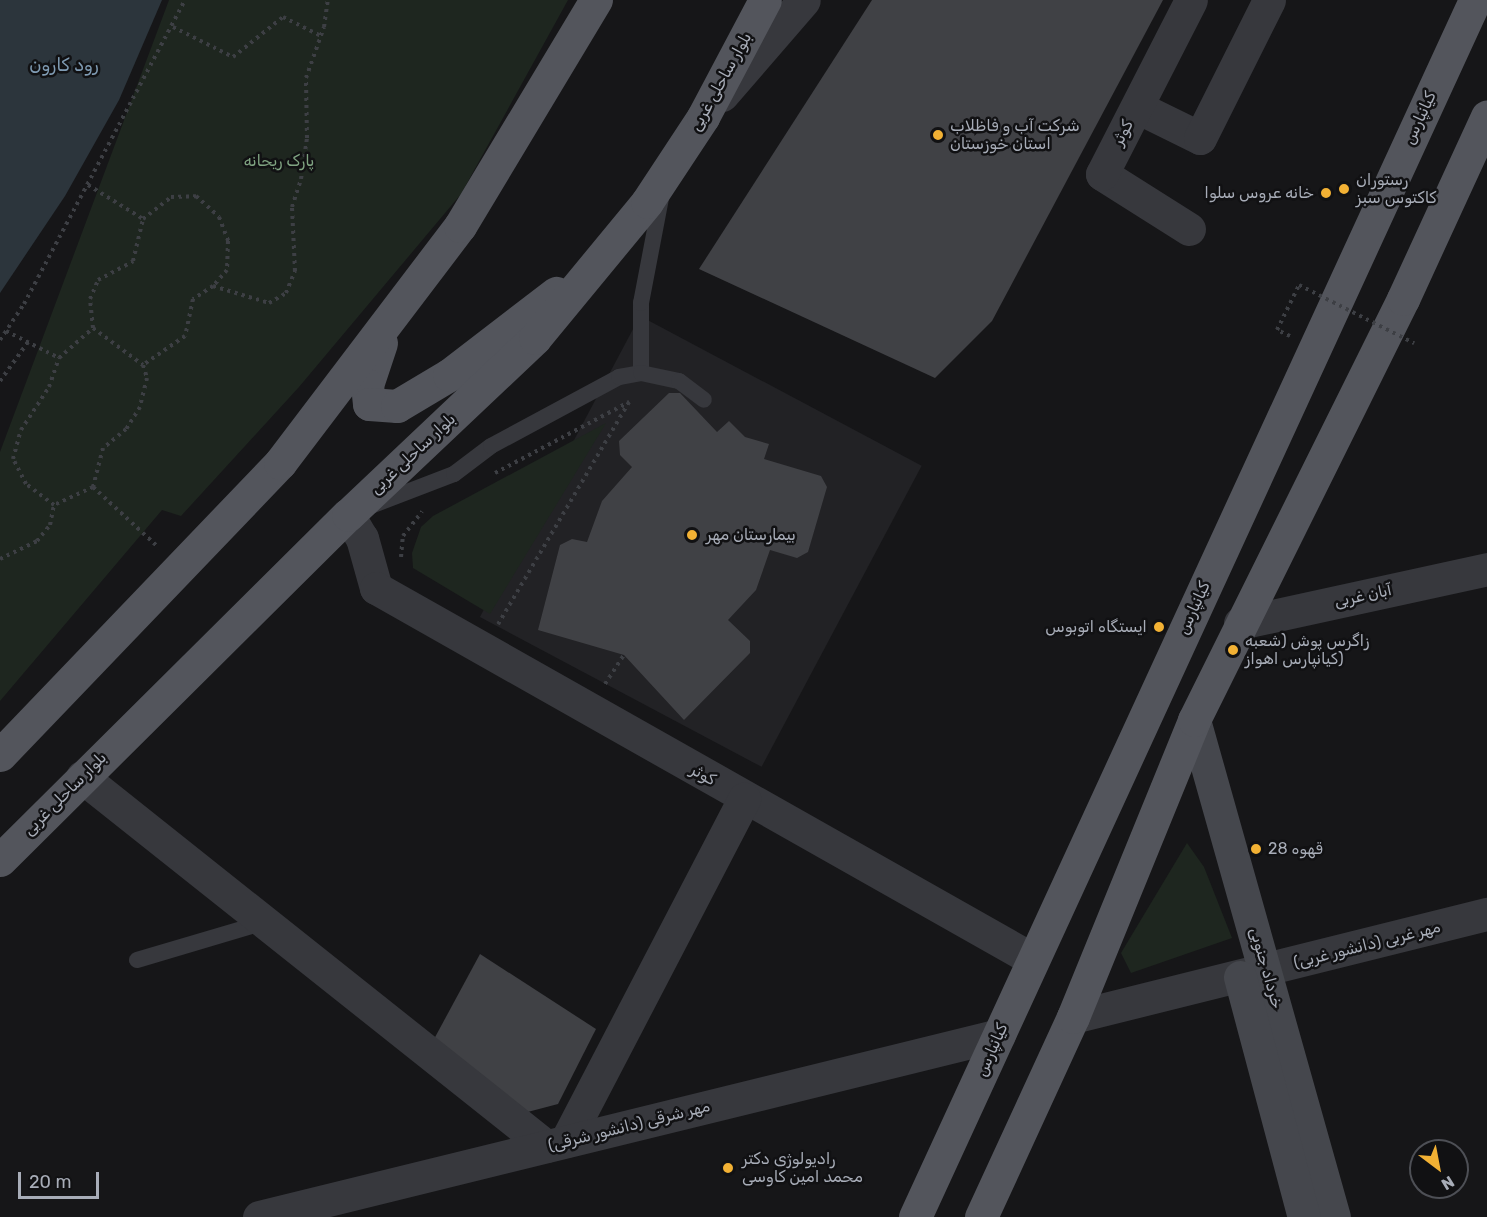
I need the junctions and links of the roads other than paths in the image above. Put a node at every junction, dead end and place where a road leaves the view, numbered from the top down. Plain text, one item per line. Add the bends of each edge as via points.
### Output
1 (596, 0) edge
2 (765, 0) edge
3 (804, 0) edge
4 (1191, 0) edge
5 (1269, 0) edge
6 (1474, 0) edge
7 (1137, 107) junction
8 (1487, 116) edge
9 (703, 117) junction
10 (666, 174) junction
11 (1189, 229) dead end
12 (601, 259) junction
13 (388, 321) junction
14 (640, 373) junction
15 (704, 400) dead end
16 (348, 515) junction
17 (1487, 569) edge
18 (1240, 622) junction
19 (1194, 720) junction
20 (0, 756) edge
21 (82, 777) junction
22 (744, 799) junction
23 (0, 860) edge
24 (1487, 914) edge
25 (265, 922) junction
26 (1032, 959) junction
27 (137, 960) dead end
28 (1253, 973) junction
29 (1073, 1017) junction
30 (999, 1035) junction
31 (556, 1143) junction
32 (259, 1217) edge
33 (915, 1217) edge
34 (981, 1217) edge
35 (1304, 1217) edge
36 (1334, 1217) edge

1 - 13 main road via 460,226
2 - 9 main road, بلوار ساحلی غربی
3 - 9 street
4 - 7 street, کوثر
5 - 7 street via 1200,138
6 - 26 main road, کیانپارس
7 - 11 street, کوثر via 1102,174
8 - 18 main road via 1403,299
9 - 10 main road, بلوار ساحلی غربی
10 - 12 main road, بلوار ساحلی غربی
10 - 14 lane via 641,303
12 - 13 main road via 448,375 397,406 369,404 367,385
12 - 16 main road, بلوار ساحلی غربی via 535,338
13 - 20 main road via 280,463
14 - 15 lane via 679,381
14 - 16 lane via 619,377 564,403 491,446 454,474
16 - 21 main road, بلوار ساحلی غربی
16 - 22 street, کوثر via 362,538 376,588
17 - 18 street, آبان غربی
18 - 19 main road
19 - 28 street, خرداد جنوبی
19 - 29 main road
21 - 23 main road, بلوار ساحلی غربی
21 - 25 street
22 - 26 street, کوثر
22 - 31 street
24 - 28 street, (دانشور غربی) مهر غربی
25 - 27 lane
25 - 31 street
26 - 30 main road, کیانپارس
28 - 29 street, (دانشور غربی) مهر غربی
28 - 35 street, خرداد جنوبی
28 - 36 street, خرداد جنوبی
29 - 34 main road
30 - 31 street, مهر شرقی (دانشور شرقی)
30 - 33 main road, کیانپارس
31 - 32 street, مهر شرقی (دانشور شرقی)

